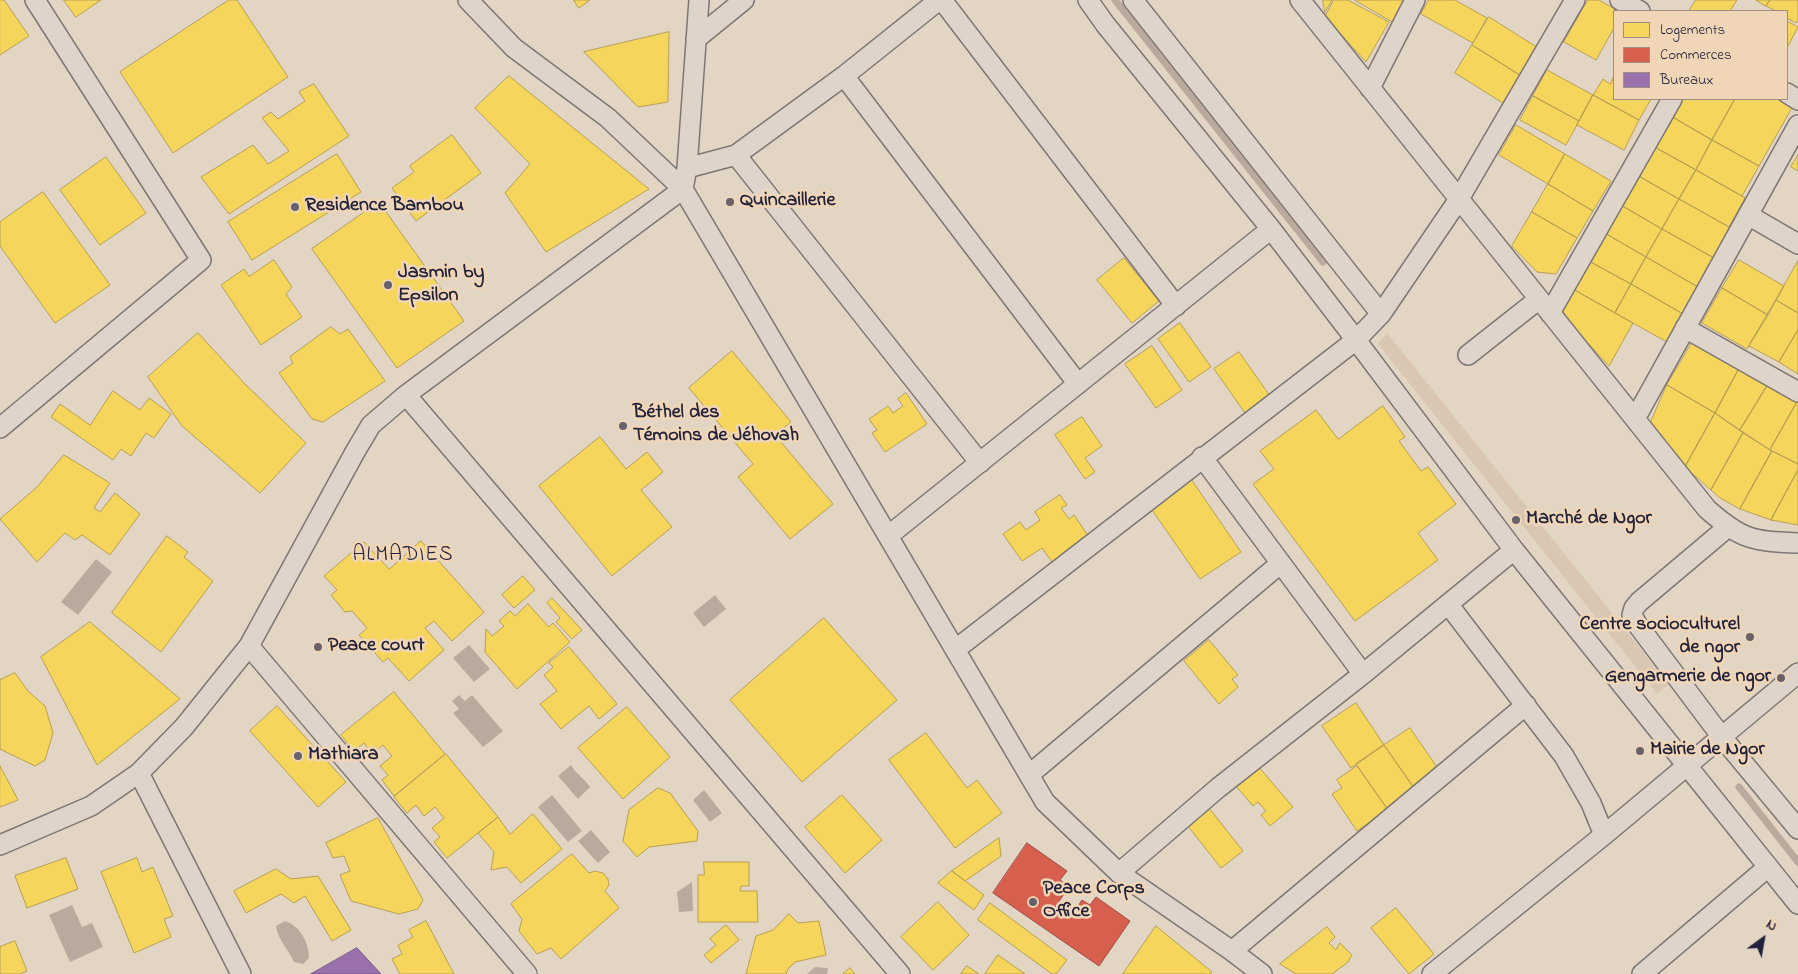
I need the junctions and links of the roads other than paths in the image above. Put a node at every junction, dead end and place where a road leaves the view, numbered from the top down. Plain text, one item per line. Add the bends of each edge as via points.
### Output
1 (35, 0) edge
2 (468, 0) edge
3 (699, 0) edge
4 (744, 0) edge
5 (941, 0) edge
6 (1088, 0) edge
7 (1133, 0) edge
8 (1300, 0) edge
9 (1416, 0) edge
10 (1575, 0) edge
11 (1620, 0) edge
12 (1638, 10) edge
13 (696, 39) junction
14 (844, 76) junction
15 (1370, 88) junction
16 (1671, 100) edge
17 (1798, 125) edge
18 (736, 155) junction
19 (687, 168) junction
20 (683, 189) junction
21 (1459, 199) junction
22 (1748, 215) junction
23 (1271, 229) junction
24 (1798, 244) edge
25 (1176, 306) junction
26 (1544, 306) junction
27 (1381, 314) junction
28 (1686, 328) junction
29 (1356, 340) junction
30 (1468, 355) dead end
31 (1078, 384) junction
32 (1798, 392) edge
33 (406, 395) junction
34 (1634, 419) junction
35 (0, 428) edge
36 (1202, 457) junction
37 (980, 463) junction
38 (1728, 527) junction
39 (888, 536) junction
40 (1798, 543) edge
41 (1514, 550) junction
42 (1281, 563) junction
43 (1448, 604) junction
44 (249, 646) junction
45 (956, 649) junction
46 (1798, 673) edge
47 (1363, 674) junction
48 (1526, 706) junction
49 (1721, 736) junction
50 (1687, 766) junction
51 (139, 773) junction
52 (1030, 774) junction
53 (1798, 829) edge
54 (1604, 835) junction
55 (0, 845) edge
56 (1768, 867) junction
57 (1120, 873) junction
58 (1798, 904) edge
59 (1232, 951) junction
60 (242, 974) edge
61 (527, 974) edge
62 (900, 974) edge
63 (1262, 974) edge
64 (1432, 974) edge
65 (1642, 974) edge

1 - 35 street via 201,260
2 - 20 street via 514,48 608,118
3 - 13 street
4 - 13 street
5 - 14 street
5 - 25 street
6 - 23 street
7 - 27 street
8 - 15 street
9 - 15 street
10 - 21 street
11 - 12 street
13 - 19 street
14 - 18 street
14 - 31 street
15 - 21 street
16 - 26 street
17 - 22 street
18 - 19 street
18 - 37 street
19 - 20 street
20 - 33 street
20 - 39 street
21 - 26 street
21 - 27 street
22 - 24 street
22 - 28 street
23 - 25 street
23 - 29 street
25 - 31 street
26 - 30 street
26 - 34 street
27 - 29 street
28 - 32 street
28 - 34 street
29 - 36 street
29 - 41 street
31 - 37 street
33 - 44 street via 363,436
33 - 62 street
34 - 38 street via 1707,509
36 - 42 street
36 - 45 street
37 - 39 street
38 - 40 street via 1762,542
38 - 49 street via 1639,602 1632,615
39 - 45 street
41 - 43 street
41 - 50 street
42 - 47 street
42 - 52 street
43 - 47 street
43 - 48 street
44 - 51 street via 184,727
44 - 61 street
45 - 52 street
46 - 49 street
47 - 57 street via 1218,788
48 - 54 street via 1576,775
48 - 59 street
49 - 50 street
49 - 53 street
50 - 54 street
50 - 56 street
51 - 55 street via 91,806
51 - 60 street
52 - 57 street via 1045,802
54 - 64 street
56 - 58 street
56 - 65 street
57 - 59 street
59 - 63 street

